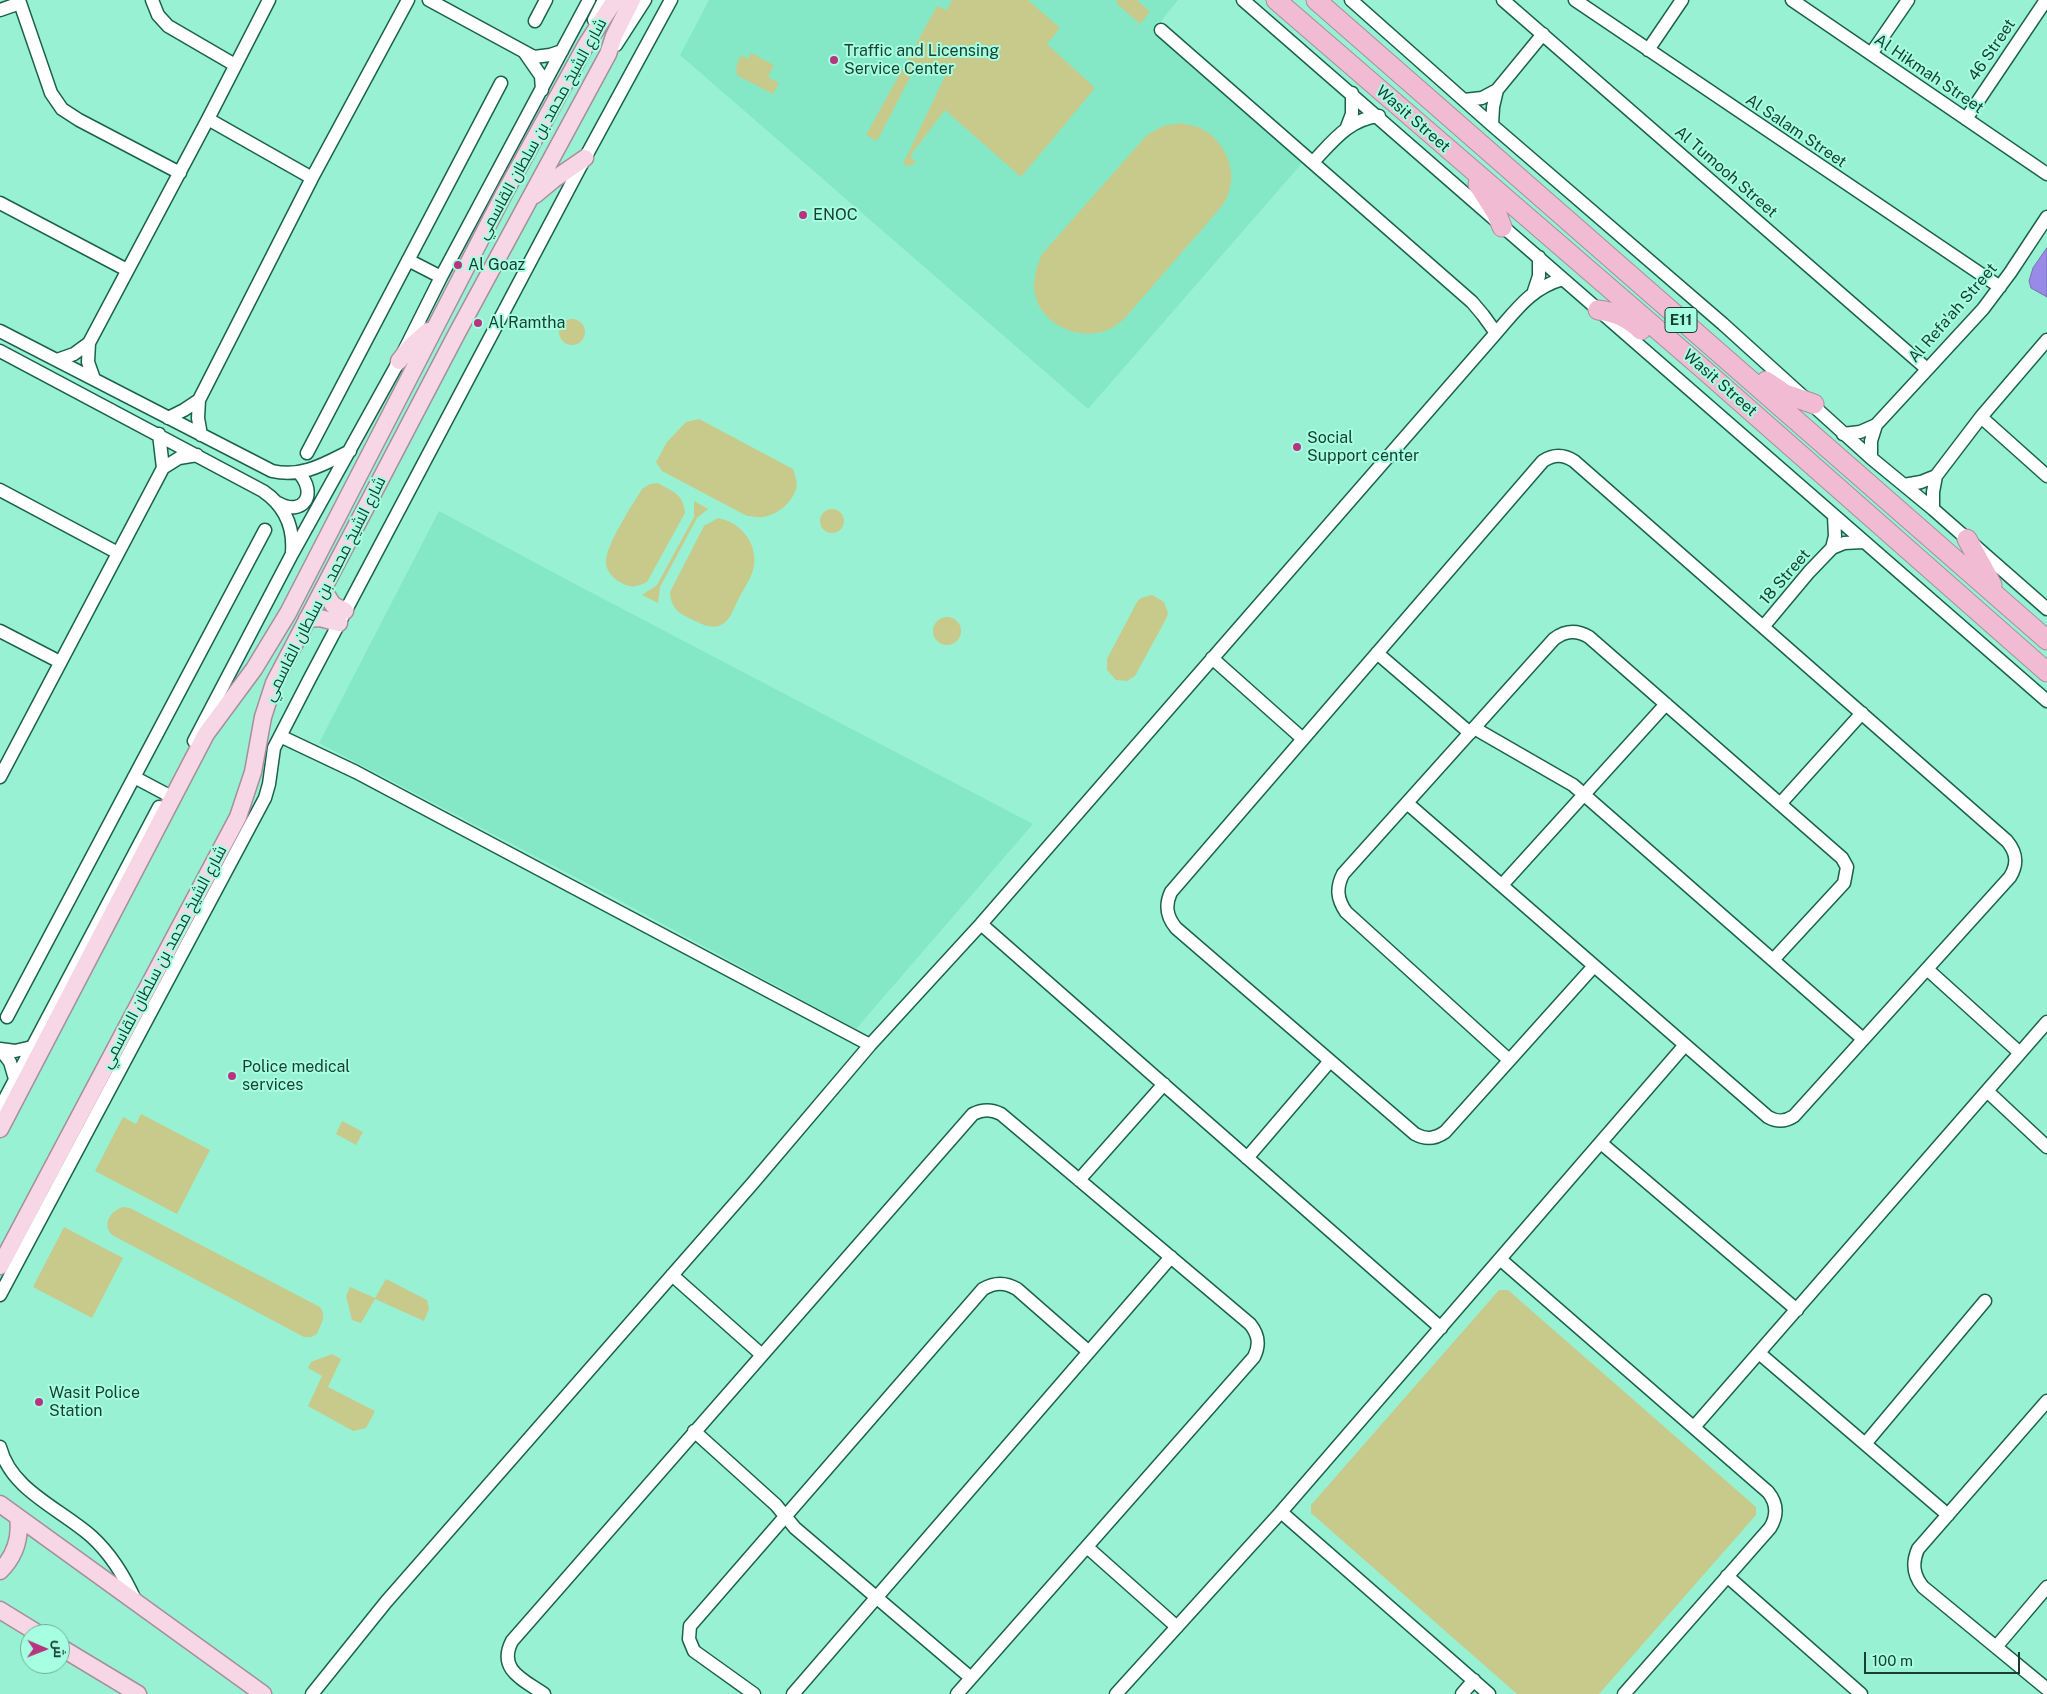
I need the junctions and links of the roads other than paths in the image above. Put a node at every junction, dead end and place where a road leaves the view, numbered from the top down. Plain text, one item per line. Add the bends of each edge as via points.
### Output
1 (152, 0) edge
2 (269, 0) edge
3 (408, 0) edge
4 (429, 0) edge
5 (546, 0) edge
6 (589, 0) edge
7 (604, 0) edge
8 (616, 0) edge
9 (632, 0) edge
10 (645, 0) edge
11 (671, 0) edge
12 (1243, 0) edge
13 (1276, 0) edge
14 (1316, 0) edge
15 (1351, 0) edge
16 (1503, 0) edge
17 (1575, 0) edge
18 (1682, 0) edge
19 (1792, 0) edge
20 (1908, 0) edge
21 (2046, 0) edge
22 (19, 2) edge
23 (0, 10) edge
24 (535, 22) dead end
25 (1161, 30) dead end
26 (1542, 34) junction
27 (586, 45) junction
28 (1648, 50) junction
29 (562, 51) junction
30 (526, 54) junction
31 (608, 54) junction
32 (1871, 54) junction
33 (235, 65) junction
34 (501, 83) dead end
35 (542, 90) junction
36 (1497, 90) junction
37 (1352, 93) junction
38 (1464, 100) junction
39 (1379, 116) junction
40 (208, 119) junction
41 (1966, 119) junction
42 (1492, 125) junction
43 (1347, 127) junction
44 (585, 158) junction
45 (1313, 162) junction
46 (1469, 168) junction
47 (180, 173) junction
48 (2047, 174) edge
49 (312, 178) junction
50 (0, 203) edge
51 (525, 206) junction
52 (2047, 217) edge
53 (1502, 226) junction
54 (1539, 258) junction
55 (408, 260) junction
56 (127, 270) junction
57 (441, 277) junction
58 (1563, 279) junction
59 (2000, 287) junction
60 (1534, 291) junction
61 (1598, 310) junction
62 (436, 322) junction
63 (0, 331) edge
64 (1496, 333) junction
65 (2047, 340) edge
66 (89, 343) junction
67 (1710, 346) junction
68 (0, 351) edge
69 (57, 360) junction
70 (399, 361) junction
71 (1702, 368) junction
72 (1927, 369) junction
73 (94, 379) junction
74 (198, 400) junction
75 (1814, 404) junction
76 (168, 418) junction
77 (1981, 418) junction
78 (1876, 425) junction
79 (158, 434) junction
80 (1843, 434) junction
81 (201, 436) junction
82 (350, 451) junction
83 (307, 453) dead end
84 (197, 455) junction
85 (1871, 458) junction
86 (163, 468) junction
87 (299, 473) junction
88 (1936, 476) junction
89 (2047, 476) edge
90 (1904, 485) junction
91 (0, 490) edge
92 (278, 503) junction
93 (1933, 509) junction
94 (1834, 516) junction
95 (265, 530) dead end
96 (1967, 539) junction
97 (1863, 542) junction
98 (1832, 548) junction
99 (118, 553) junction
100 (292, 554) junction
101 (322, 589) junction
102 (2004, 602) junction
103 (2047, 609) edge
104 (342, 617) junction
105 (306, 620) junction
106 (1763, 627) junction
107 (0, 631) edge
108 (2047, 640) edge
109 (1377, 653) junction
110 (1212, 658) junction
111 (60, 662) junction
112 (2047, 672) edge
113 (2047, 701) edge
114 (1666, 704) junction
115 (1862, 713) junction
116 (1472, 730) junction
117 (280, 736) junction
118 (1303, 739) junction
119 (0, 777) edge
120 (134, 777) junction
121 (166, 794) junction
122 (1584, 794) junction
123 (1407, 803) junction
124 (1780, 804) junction
125 (1502, 885) junction
126 (981, 924) junction
127 (1774, 960) junction
128 (1594, 966) junction
129 (1927, 970) junction
130 (72, 980) junction
131 (7, 1017) dead end
132 (2047, 1022) edge
133 (1863, 1039) junction
134 (870, 1045) junction
135 (1686, 1045) junction
136 (32, 1047) junction
137 (0, 1049) edge
138 (2020, 1053) junction
139 (1509, 1060) junction
140 (1330, 1061) junction
141 (15, 1079) junction
142 (1164, 1084) junction
143 (1987, 1091) junction
144 (0, 1108) edge
145 (0, 1129) edge
146 (1601, 1143) junction
147 (2047, 1147) edge
148 (1247, 1158) junction
149 (1079, 1180) junction
150 (1171, 1257) junction
151 (1500, 1259) junction
152 (0, 1266) edge
153 (672, 1275) junction
154 (0, 1295) edge
155 (1985, 1301) dead end
156 (1797, 1310) junction
157 (1441, 1328) junction
158 (1089, 1352) junction
159 (1759, 1353) junction
160 (762, 1355) junction
161 (2047, 1401) edge
162 (1694, 1427) junction
163 (694, 1431) junction
164 (1865, 1444) junction
165 (0, 1447) edge
166 (0, 1504) edge
167 (1282, 1512) junction
168 (1948, 1515) junction
169 (785, 1516) junction
170 (18, 1517) junction
171 (1087, 1547) junction
172 (0, 1571) edge
173 (1727, 1576) junction
174 (2047, 1587) edge
175 (876, 1598) junction
176 (136, 1602) junction
177 (0, 1610) edge
178 (23, 1624) edge
179 (1177, 1627) junction
180 (1996, 1647) junction
181 (70, 1653) edge
182 (970, 1678) junction
183 (1474, 1680) junction
184 (2047, 1689) edge
185 (138, 1694) edge
186 (263, 1694) edge
187 (312, 1694) edge
188 (544, 1694) edge
189 (754, 1694) edge
190 (793, 1694) edge
191 (957, 1694) edge
192 (1116, 1694) edge
193 (1462, 1694) edge
194 (1489, 1694) edge
195 (1624, 1694) edge
196 (1861, 1694) edge

1 - 33 street via 158,15 168,26
2 - 33 street
3 - 49 street
4 - 30 street
5 - 24 street
6 - 29 street
7 - 27 street
8 - 27 main road, شارع الشيخ محمد بن سلطان القاسمي
9 - 31 main road, شارع الشيخ محمد بن سلطان القاسمي
10 - 31 street
11 - 44 street
12 - 37 street
13 - 46 highway, Wasit Street / E11
14 - 67 highway, Wasit Street / E11
15 - 38 street
16 - 26 street, Al Tumooh Street
17 - 28 street, Al Salam Street
18 - 28 street
19 - 32 street, Al Hikmah Street
20 - 32 street
21 - 41 street, 46 Street
22 - 23 street
22 - 47 street via 51,92 62,109
25 - 45 street
26 - 36 street
26 - 72 street, Al Tumooh Street
27 - 62 main road, شارع الشيخ محمد بن سلطان القاسمي
28 - 59 street, Al Salam Street
29 - 30 street via 542,57
29 - 35 street
30 - 35 street via 541,76
31 - 51 main road, شارع الشيخ محمد بن سلطان القاسمي
32 - 41 street, Al Hikmah Street
33 - 40 street
34 - 55 street
35 - 57 street
36 - 38 street via 1482,98
36 - 42 street
37 - 39 street
37 - 43 street via 1352,114
38 - 42 street
39 - 43 street
39 - 53 street
40 - 47 street
40 - 49 street
41 - 48 street, Al Hikmah Street
42 - 75 street
43 - 45 street
44 - 51 main road via 553,180
44 - 104 street
45 - 64 street via 1472,302
46 - 53 highway
46 - 71 highway, Wasit Street / E11
47 - 56 street
49 - 74 street
50 - 56 street
51 - 101 main road, شارع الشيخ محمد بن سلطان القاسمي
52 - 59 street, Al Refa'ah Street
53 - 54 street
54 - 58 street
54 - 60 street via 1539,276
55 - 57 street
55 - 83 street
56 - 66 street
57 - 70 street
58 - 60 street
58 - 61 street
59 - 72 street, Al Refa'ah Street
60 - 64 street
61 - 71 highway via 1627,318 1683,367
61 - 94 street
62 - 70 main road
62 - 130 main road, شارع الشيخ محمد بن سلطان القاسمي via 288,613 254,669 206,734
63 - 69 street
64 - 110 street
65 - 77 street
66 - 69 street via 74,354
66 - 73 street via 88,362
67 - 75 highway via 1735,354 1778,391
67 - 102 highway, Wasit Street / E11
68 - 79 street
69 - 73 street
70 - 82 street
71 - 112 highway, Wasit Street / E11
72 - 78 street, Al Refa'ah Street
73 - 76 street
74 - 76 street
74 - 81 street
75 - 80 street
76 - 81 street
77 - 88 street
77 - 89 street
78 - 80 street, Al Refa'ah Street via 1860,432
78 - 85 street via 1871,441
79 - 84 street
79 - 86 street
80 - 85 street
81 - 87 street via 265,468
82 - 87 street via 317,468
82 - 100 street
84 - 86 street via 179,458
84 - 92 street via 255,486
85 - 90 street
86 - 99 street
87 - 92 street via 307,484 307,497 297,506
88 - 90 street
88 - 93 street
90 - 93 street
91 - 99 street
92 - 100 street via 292,532
93 - 96 street
94 - 97 street
94 - 98 street, 18 Street
95 - 120 street
96 - 102 highway
96 - 103 street
97 - 98 street, 18 Street
97 - 113 street
98 - 106 street, 18 Street
99 - 111 street
100 - 121 street
101 - 104 main road
101 - 105 main road, شارع الشيخ محمد بن سلطان القاسمي
102 - 108 highway, Wasit Street / E11
104 - 105 main road
104 - 117 street
105 - 152 main road, شارع الشيخ محمد بن سلطان القاسمي via 270,694 253,772 238,817
106 - 109 street via 1574,461 1555,456 1543,461
106 - 115 street
107 - 111 street
109 - 116 street
109 - 118 street
110 - 118 street
110 - 126 street
111 - 119 street
114 - 116 street via 1590,637 1567,632 1554,639
114 - 122 street
114 - 124 street
115 - 124 street
115 - 129 street via 2007,841 2015,854 2016,862 2010,877
116 - 122 street via 1561,776
116 - 123 street
117 - 134 street via 356,772
117 - 154 street via 274,748 265,798
118 - 140 street via 1171,892 1167,907 1176,928
120 - 121 street
120 - 131 street
121 - 130 street
122 - 125 street
122 - 127 street
123 - 125 street
123 - 139 street via 1343,874 1338,890 1342,905
124 - 127 street via 1842,858 1847,873 1844,883
125 - 128 street
126 - 134 street
126 - 142 street
127 - 133 street
128 - 135 street
128 - 139 street
129 - 133 street
129 - 138 street
130 - 136 street
130 - 145 main road, شارع الشيخ محمد بن سلطان القاسمي
132 - 138 street
133 - 135 street via 1794,1116 1778,1121 1768,1117
134 - 153 street
135 - 146 street
136 - 137 street via 16,1051
136 - 141 street
137 - 141 street via 10,1062
138 - 143 street
139 - 140 street via 1445,1132 1427,1139 1415,1134
140 - 148 street
141 - 144 street
142 - 148 street
142 - 149 street
143 - 147 street
143 - 156 street
146 - 151 street
146 - 156 street
148 - 157 street
149 - 150 street
149 - 160 street via 1000,1114 990,1110 978,1111
150 - 158 street
150 - 171 street via 1250,1324 1258,1336 1257,1351
151 - 157 street
151 - 162 street
153 - 160 street
153 - 187 street via 386,1602
155 - 164 street
156 - 159 street
157 - 167 street
158 - 169 street via 1018,1289 1004,1283 989,1286 982,1290
158 - 175 street
159 - 162 street
159 - 164 street
160 - 163 street
161 - 168 street
162 - 173 street via 1768,1492 1775,1506 1775,1518 1770,1528
163 - 169 street
163 - 188 street via 512,1641 507,1654 509,1667
164 - 168 street
165 - 176 street via 7,1467 20,1483 102,1548 122,1573
166 - 170 main road
167 - 179 street
167 - 183 street
168 - 180 street via 1918,1549 1914,1562 1916,1576 1924,1587
169 - 175 street
169 - 189 street via 694,1620 689,1632 694,1651
170 - 172 main road via 16,1548
170 - 176 main road
171 - 179 street
171 - 182 street
173 - 195 street
173 - 196 street
174 - 180 street
175 - 182 street
175 - 190 street
176 - 186 main road
177 - 178 main road
179 - 192 street
180 - 184 street
181 - 185 main road
182 - 191 street
183 - 193 street
183 - 194 street

